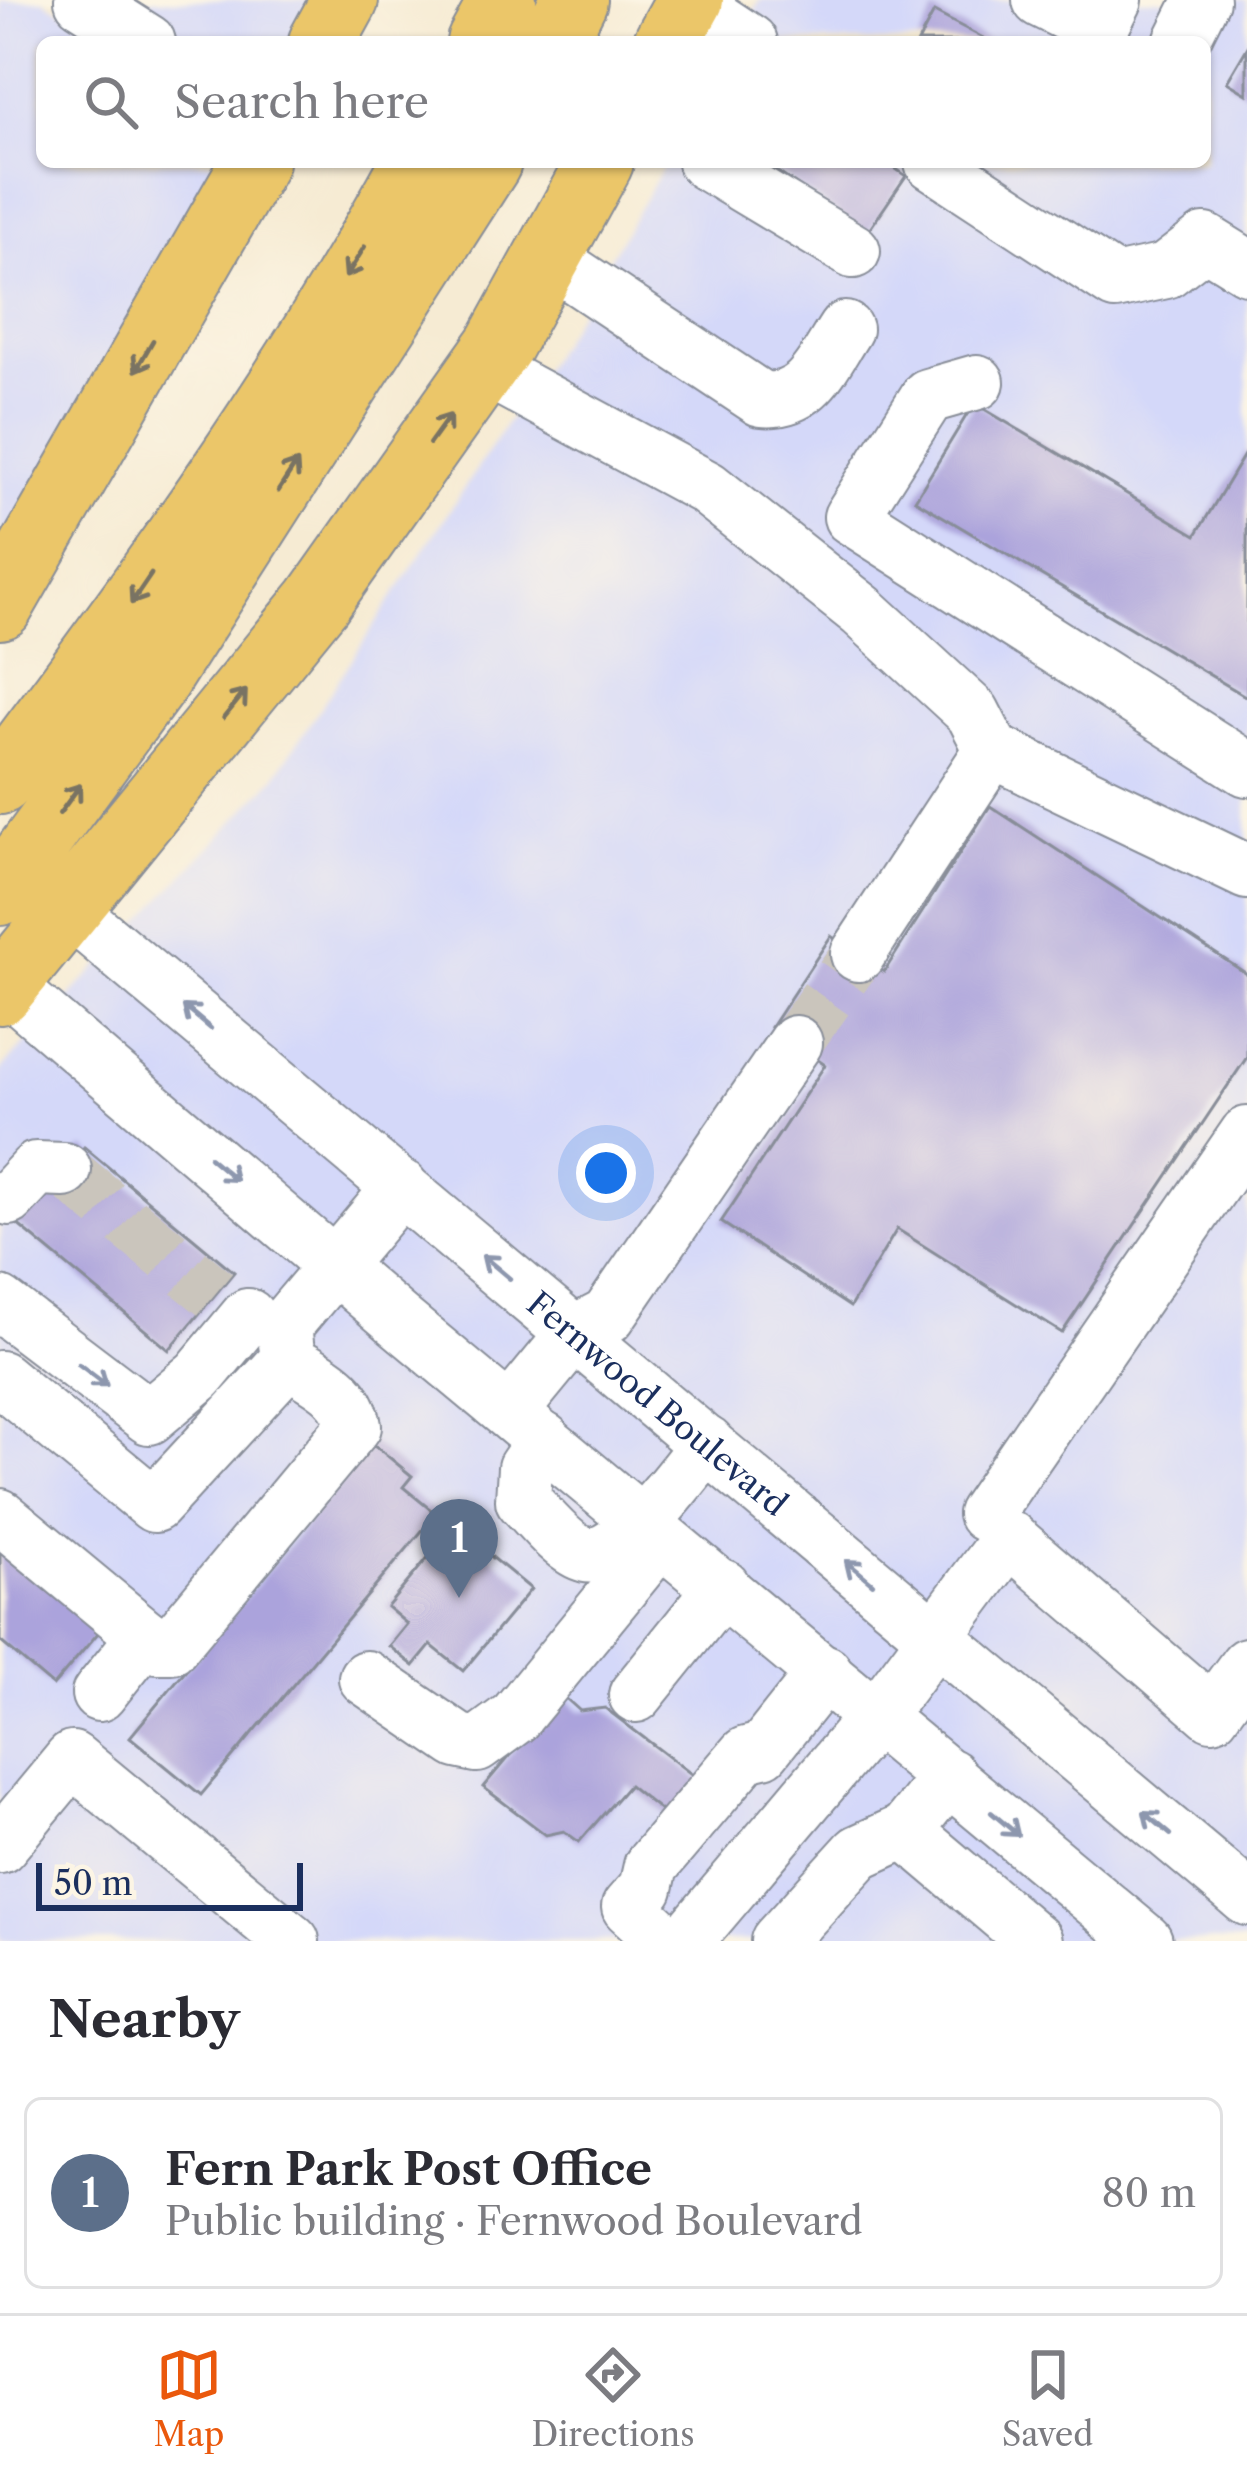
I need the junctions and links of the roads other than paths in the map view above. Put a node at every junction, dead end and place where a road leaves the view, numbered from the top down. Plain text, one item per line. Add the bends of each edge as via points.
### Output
1 (82, 0) edge
2 (345, 0) edge
3 (503, 0) edge
4 (574, 0) edge
5 (1040, 0) edge
6 (1202, 0) edge
7 (682, 15) edge
8 (1110, 28) edge
9 (139, 36) edge
10 (325, 36) edge
11 (483, 36) edge
12 (556, 36) edge
13 (735, 36) edge
14 (1184, 36) edge
15 (252, 168) edge
16 (411, 168) edge
17 (484, 168) edge
18 (597, 168) edge
19 (716, 168) edge
20 (941, 168) edge
21 (853, 251) dead end
22 (547, 257) junction
23 (1247, 266) edge
24 (845, 329) dead end
25 (484, 368) junction
26 (977, 382) dead end
27 (0, 606) edge
28 (992, 750) junction
29 (1247, 770) edge
30 (0, 781) edge
31 (1247, 872) edge
32 (0, 892) edge
33 (69, 910) junction
34 (858, 954) tunnel mouth
35 (3, 988) edge
36 (795, 1043) tunnel mouth
37 (1247, 1134) edge
38 (64, 1170) dead end
39 (401, 1187) junction
40 (9, 1198) dead end
41 (338, 1268) junction
42 (0, 1304) edge
43 (259, 1324) junction
44 (575, 1333) junction
45 (0, 1378) edge
46 (527, 1426) junction
47 (707, 1444) junction
48 (0, 1516) edge
49 (988, 1518) junction
50 (645, 1523) junction
51 (723, 1587) junction
52 (934, 1635) junction
53 (145, 1636) junction
54 (1247, 1665) edge
55 (825, 1672) junction
56 (366, 1678) dead end
57 (99, 1694) dead end
58 (636, 1695) dead end
59 (877, 1715) junction
60 (949, 1776) junction
61 (905, 1831) junction
62 (0, 1846) edge
63 (1084, 1889) junction
64 (1247, 1898) edge
65 (292, 1941) edge
66 (666, 1941) edge
67 (686, 1941) edge
68 (778, 1941) edge
69 (1035, 1941) edge
70 (1145, 1941) edge

1 - 9 street
2 - 10 main road
3 - 11 main road
4 - 12 main road
5 - 8 street
6 - 14 street
7 - 13 street
15 -> 27 main road
16 -> 30 main road via 253,424
32 -> 17 main road via 154,683
18 - 22 main road
19 - 21 street
20 - 23 street via 1115,281 1166,271 1205,241
22 - 24 street via 761,399 786,402 803,392
22 - 25 main road
25 - 28 street via 707,488 862,611 973,713
33 -> 25 main road via 318,601
26 - 29 street via 928,396 851,517
28 - 31 street
28 - 34 street
33 - 35 main road
39 -> 33 street, Fernwood Boulevard
35 -> 41 street
36 - 44 street via 608,1316
37 - 49 street
38 - 40 street via 37,1169
39 - 41 street
44 -> 39 street, Fernwood Boulevard
41 - 43 street
41 - 46 street
42 -> 43 street via 149,1417
43 - 45 street via 154,1505
43 - 53 street via 338,1392 354,1426 187,1633 171,1646
44 - 46 street
44 - 47 street, Fernwood Boulevard
46 - 50 street
47 - 50 street
52 -> 47 street, Fernwood Boulevard
48 - 53 street
49 - 52 street
49 - 54 street via 1212,1713
50 - 51 street
50 - 56 street via 641,1563 515,1717 477,1745 458,1742
51 - 55 street
51 - 58 street
52 - 59 street
64 -> 52 street, Fernwood Boulevard
53 - 57 street
55 - 59 street
55 - 66 street via 651,1866 629,1907
59 - 60 street
59 - 67 street
60 - 61 street
60 -> 63 street
61 - 68 street via 847,1862
61 - 69 street
62 - 65 street via 73,1759
63 - 69 street
63 - 70 street

